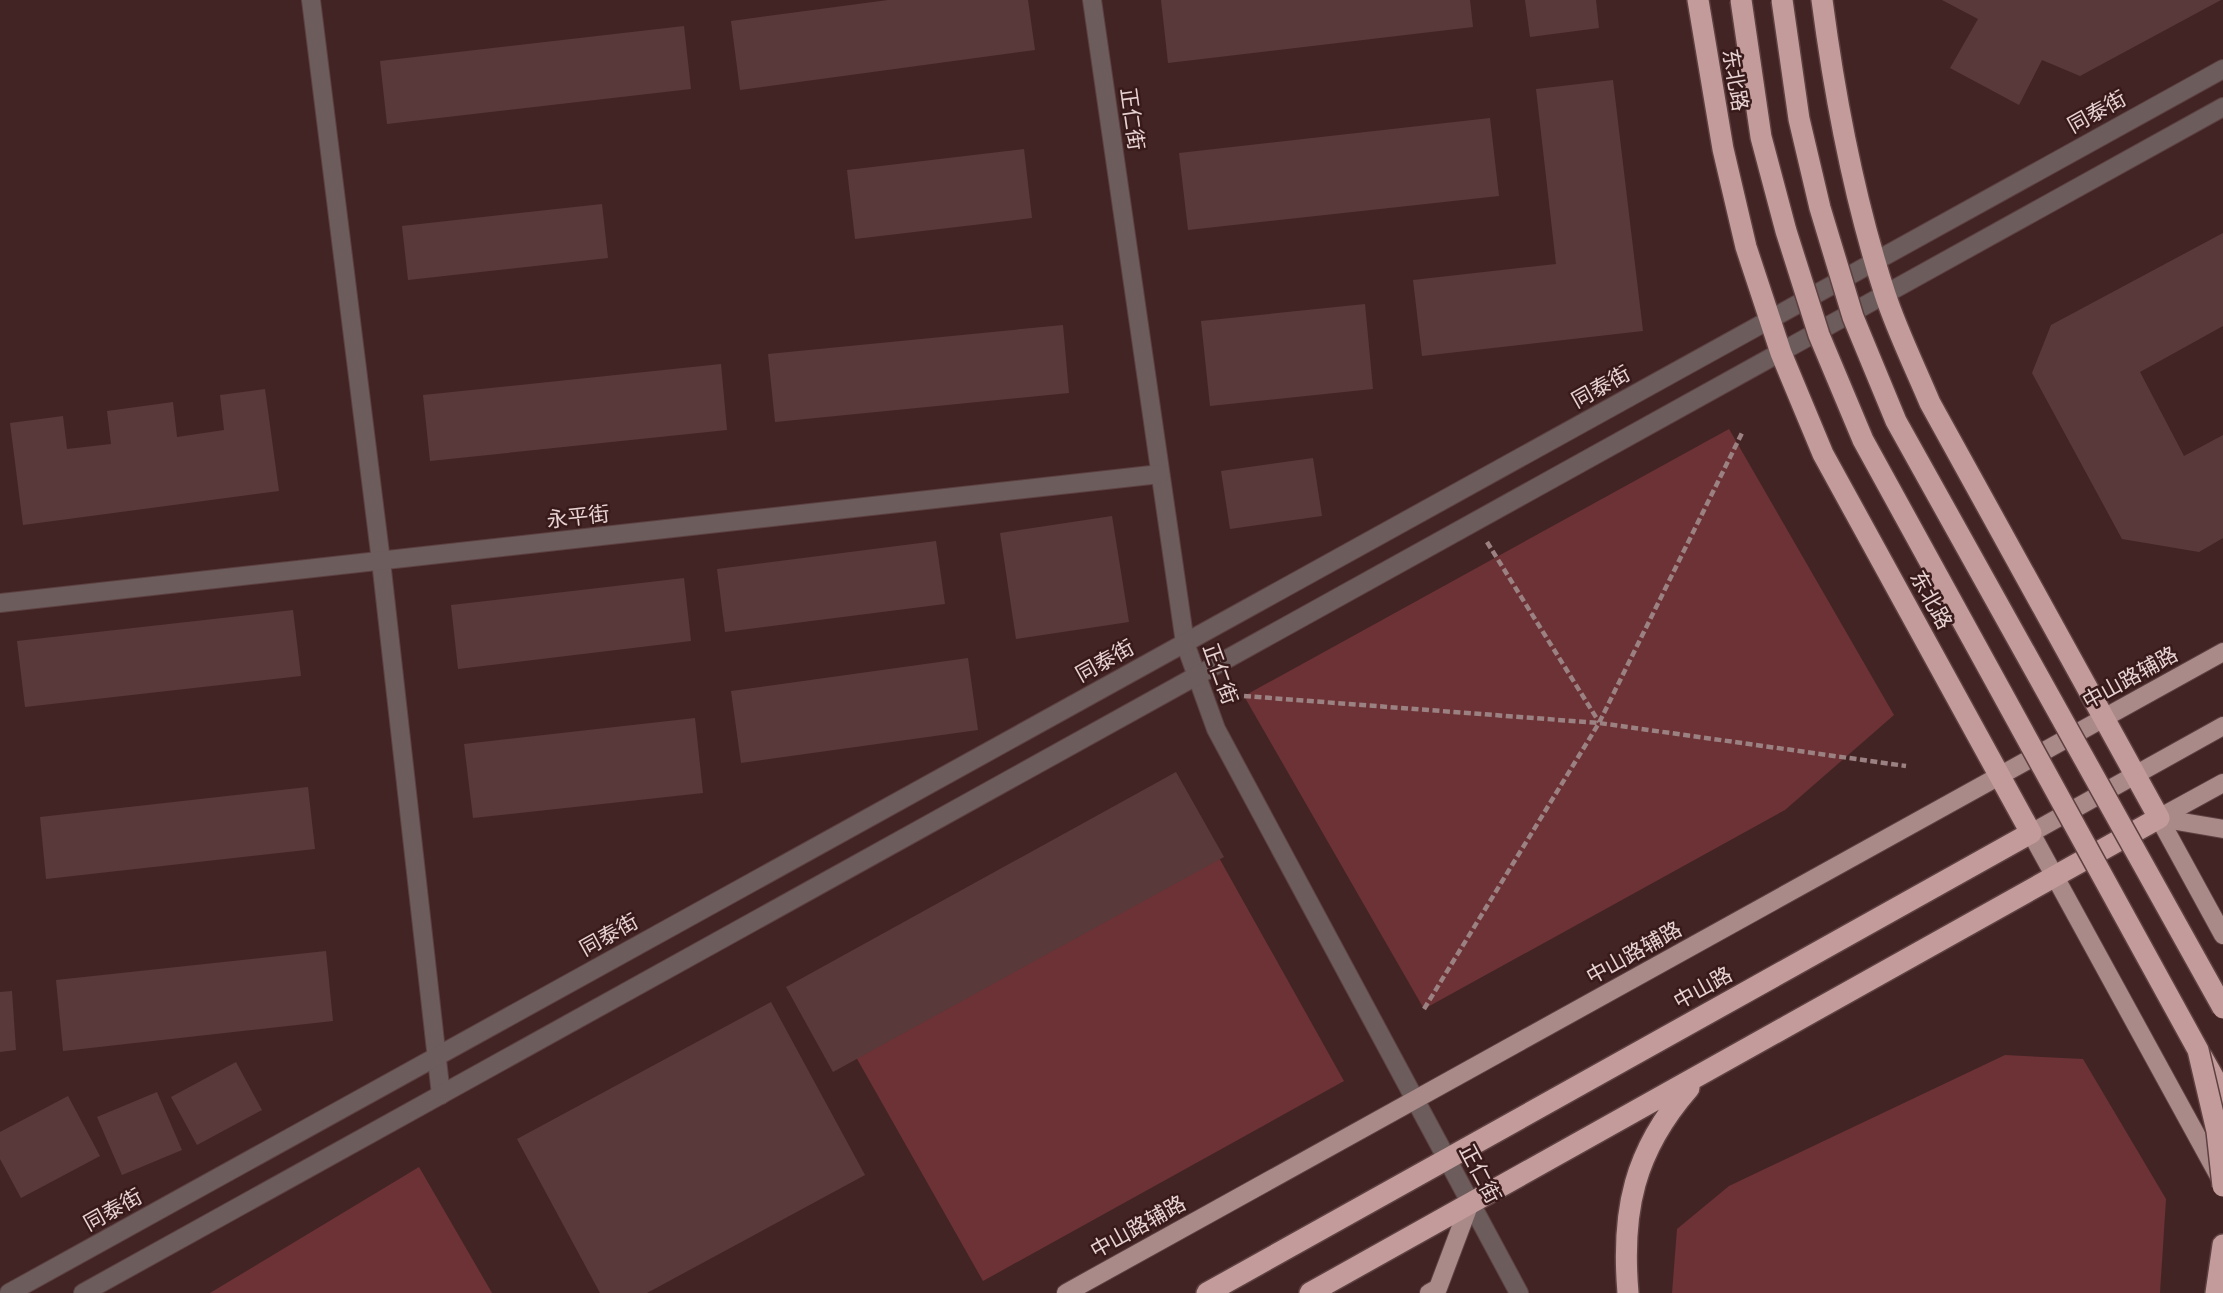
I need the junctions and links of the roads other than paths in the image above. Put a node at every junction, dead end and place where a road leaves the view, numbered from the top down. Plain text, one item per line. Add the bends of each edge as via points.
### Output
1 (311, 0) edge
2 (1092, 0) edge
3 (1698, 0) edge
4 (1741, 0) edge
5 (1782, 0) edge
6 (1822, 0) edge
7 (2223, 69) edge
8 (2223, 107) edge
9 (1876, 261) junction
10 (1885, 295) junction
11 (1770, 320) junction
12 (1781, 353) junction
13 (1160, 474) junction
14 (381, 561) junction
15 (0, 603) edge
16 (1185, 643) junction
17 (2223, 652) edge
18 (1197, 676) junction
19 (2104, 718) junction
20 (2223, 726) edge
21 (2135, 775) junction
22 (1999, 776) junction
23 (2223, 783) edge
24 (2159, 818) junction
25 (2223, 829) edge
26 (2031, 833) junction
27 (2055, 877) junction
28 (2223, 935) edge
29 (2223, 1008) edge
30 (2198, 1049) junction
31 (436, 1056) junction
32 (1701, 1075) junction
33 (2223, 1094) edge
34 (441, 1095) junction
35 (1414, 1100) junction
36 (1446, 1159) junction
37 (2223, 1185) edge
38 (1470, 1203) junction
39 (2223, 1245) edge
40 (9, 1293) edge
41 (83, 1293) edge
42 (1066, 1293) edge
43 (1207, 1293) edge
44 (1310, 1293) edge
45 (1429, 1293) edge
46 (1519, 1293) edge
47 (1628, 1293) edge
48 (2216, 1293) edge

1 - 14 street
2 - 13 street, 正仁街
3 - 11 highway, 东北路 via 1723,149 1746,247
4 - 30 highway, 东北路, bridge via 1761,136 1786,231 1819,335 1863,440
5 - 29 highway, bridge via 1799,119 1820,208 1853,317 1896,421
6 - 9 highway via 1840,115
7 - 9 street, 同泰街
8 - 10 street
9 - 10 highway
9 - 11 street, 同泰街
10 - 12 street
10 - 19 highway via 1930,403
11 - 12 highway, 东北路
11 - 16 street, 同泰街
12 - 18 street
12 - 22 highway, 东北路 via 1823,453
13 - 14 street, 永平街
13 - 16 street, 正仁街
14 - 15 street, 永平街
14 - 31 street
16 - 18 street, 正仁街
16 - 31 street, 同泰街
17 - 19 main road, 中山路辅路
18 - 34 street
18 - 35 street, 正仁街 via 1216,729
19 - 21 highway
19 - 22 main road, 中山路辅路
20 - 21 main road, 中山路
21 - 24 highway
21 - 26 main road, 中山路
22 - 26 highway, 东北路
22 - 35 main road, 中山路辅路
23 - 24 main road
24 - 25 main road
24 - 27 highway
24 - 28 main road
26 - 27 main road, 东北路
26 - 36 highway, 中山路
27 - 32 highway
27 - 37 main road, 东北路
30 - 33 highway, 东北路, bridge
30 - 37 highway, bridge via 2217,1130
31 - 34 street
31 - 40 street, 同泰街
32 - 38 highway
32 - 47 highway via 1662,1118 1641,1162 1628,1209
34 - 41 street
35 - 36 street, 正仁街
35 - 42 main road, 中山路辅路
36 - 38 street, 正仁街
36 - 43 highway, 中山路
38 - 44 highway
38 - 45 main road via 1438,1288
38 - 46 street, 正仁街
39 - 48 highway

